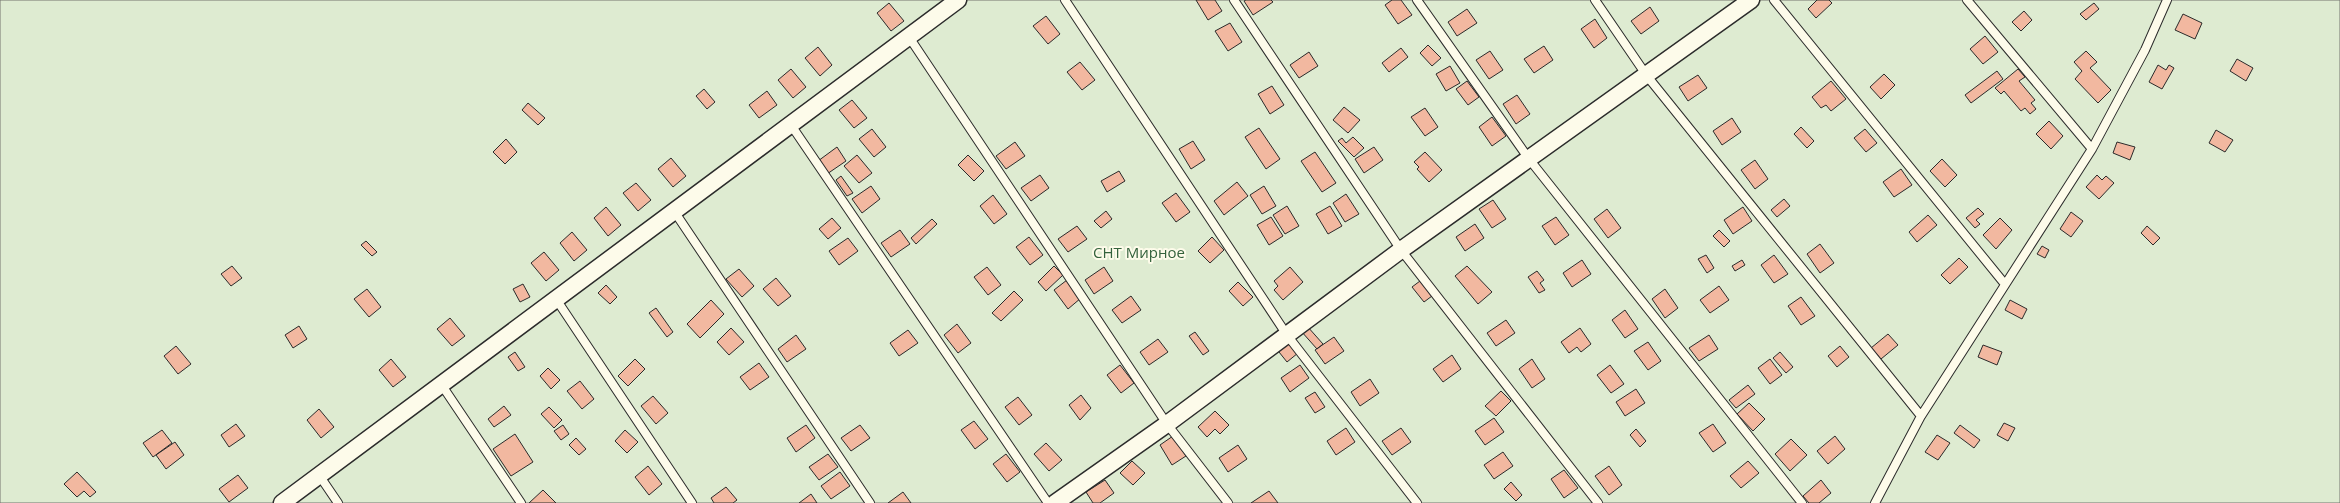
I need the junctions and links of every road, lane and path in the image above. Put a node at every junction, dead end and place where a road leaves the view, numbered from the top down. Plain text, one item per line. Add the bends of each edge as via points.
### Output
1 (958, 0) edge
2 (1065, 0) edge
3 (1234, 0) edge
4 (1417, 0) edge
5 (1595, 0) edge
6 (1751, 0) edge
7 (1774, 0) edge
8 (1967, 0) edge
9 (2165, 1) edge
10 (909, 36) junction
11 (1647, 76) junction
12 (791, 124) junction
13 (2092, 149) junction
14 (1529, 159) junction
15 (674, 211) junction
16 (1401, 250) junction
17 (2004, 283) junction
18 (556, 299) junction
19 (1287, 335) junction
20 (441, 384) junction
21 (1920, 416) junction
22 (1167, 424) junction
23 (319, 475) junction
24 (282, 503) edge
25 (338, 503) edge
26 (521, 503) edge
27 (692, 503) edge
28 (870, 503) edge
29 (1048, 503) edge
30 (1056, 503) edge
31 (1228, 503) edge
32 (1417, 503) edge
33 (1598, 503) edge
34 (1802, 503) edge
35 (1875, 503) edge

1 - 10 street
2 - 19 lane
3 - 16 lane
4 - 14 lane
5 - 11 lane
6 - 11 street
7 - 17 lane
8 - 13 lane
9 - 13 lane via 2145,50
10 - 12 street
10 - 22 lane
11 - 14 street
11 - 21 lane
12 - 15 street
12 - 29 lane
13 - 17 lane
14 - 16 street
14 - 34 lane
15 - 18 street
15 - 28 lane
16 - 19 street
16 - 33 lane
17 - 21 lane
18 - 20 street
18 - 27 lane
19 - 22 street
19 - 32 lane
20 - 23 street
20 - 26 lane
21 - 35 lane
22 - 30 street
22 - 31 lane
23 - 24 street
23 - 25 lane

